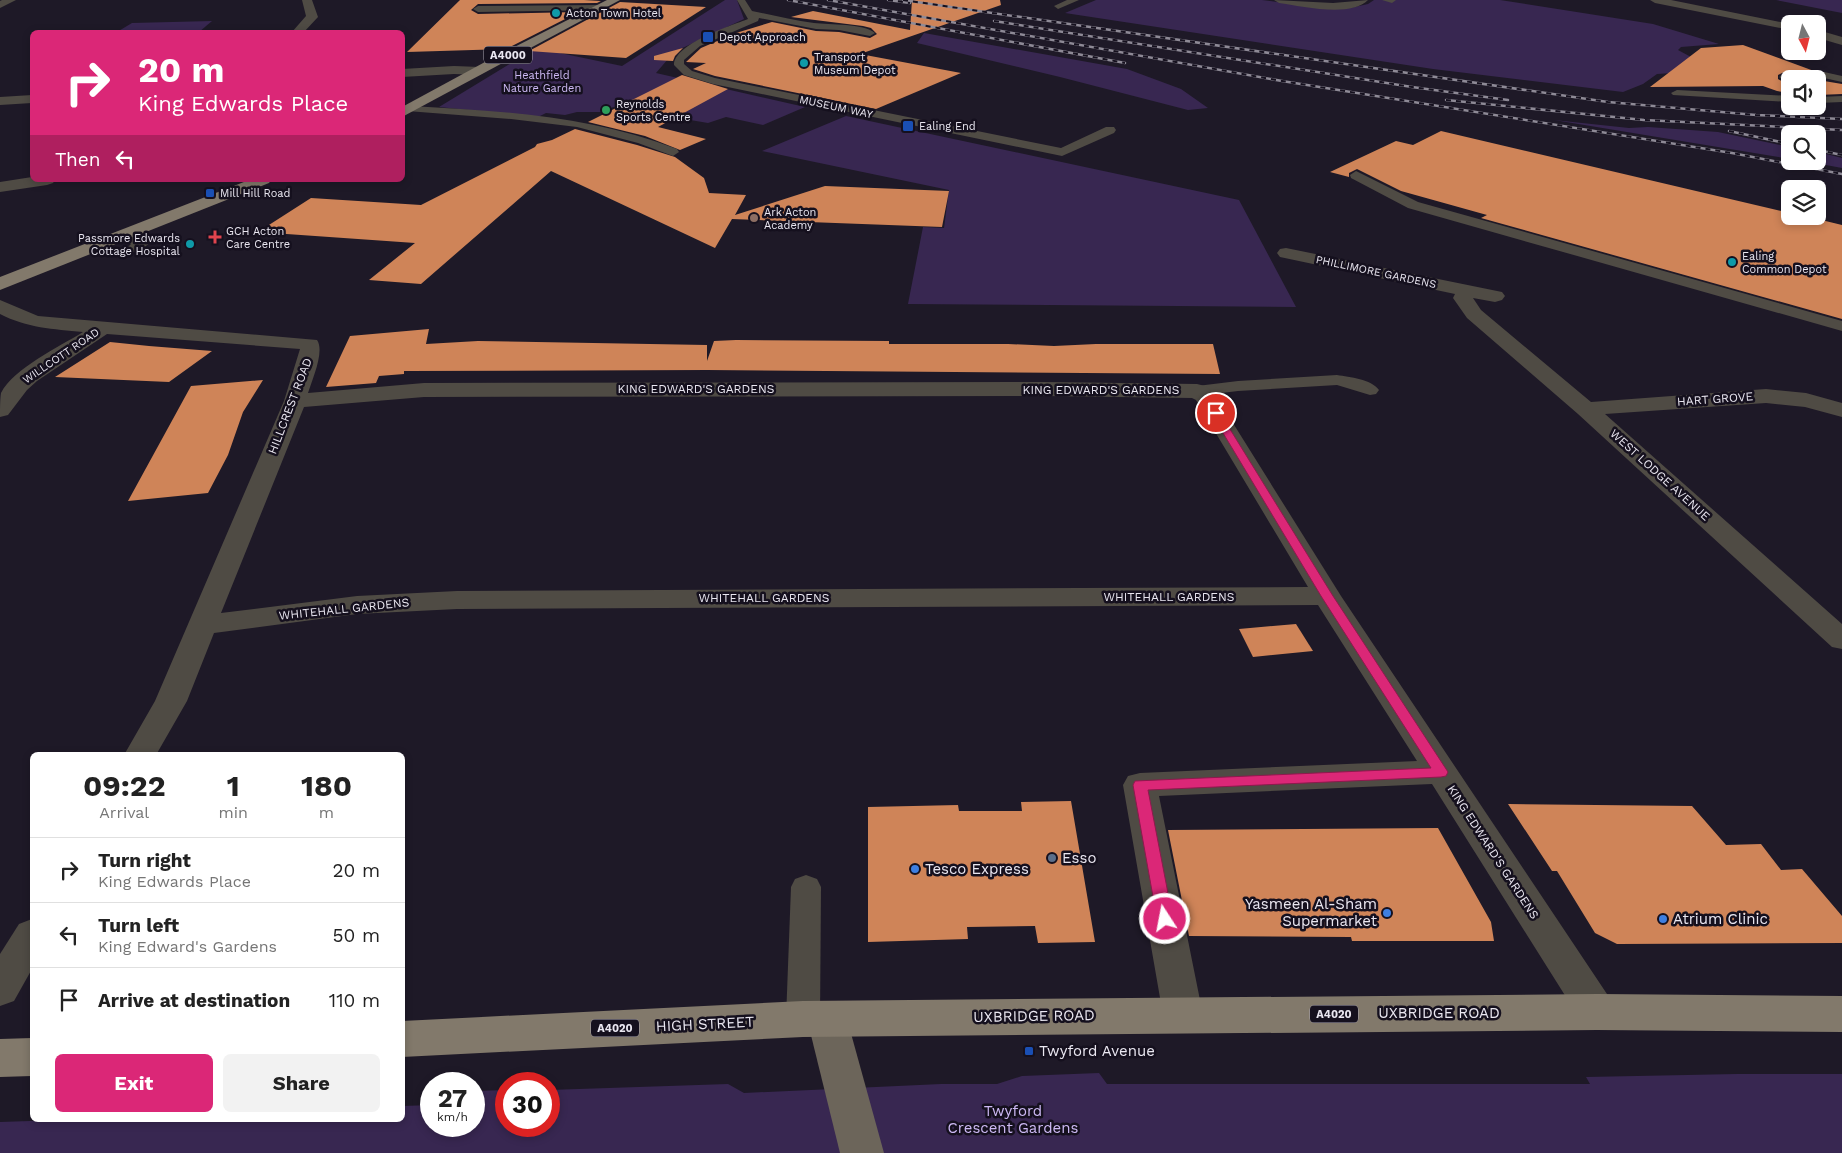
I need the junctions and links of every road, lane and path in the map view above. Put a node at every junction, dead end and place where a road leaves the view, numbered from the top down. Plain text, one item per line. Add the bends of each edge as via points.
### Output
1 (11, 0) edge
2 (307, 0) edge
3 (614, 0) edge
4 (742, 0) edge
5 (1075, 0) edge
6 (1279, 0) edge
7 (1363, 0) edge
8 (1386, 0) edge
9 (1392, 0) edge
10 (1655, 0) edge
11 (0, 5) edge
12 (1058, 6) dead end
13 (598, 8) junction
14 (478, 9) dead end
15 (548, 9) dead end
16 (566, 9) dead end
17 (533, 13) dead end
18 (750, 14) junction
19 (1781, 25) edge
20 (300, 30) edge
21 (870, 34) dead end
22 (1826, 36) edge
23 (1842, 41) edge
24 (480, 71) junction
25 (405, 73) edge
26 (1826, 75) edge
27 (1842, 79) edge
28 (1842, 85) edge
29 (1826, 86) edge
30 (1676, 93) dead end
31 (30, 99) edge
32 (1781, 99) edge
33 (1826, 100) edge
34 (1842, 100) edge
35 (0, 101) edge
36 (407, 111) edge
37 (1110, 130) dead end
38 (673, 152) dead end
39 (1356, 175) dead end
40 (34, 182) edge
41 (259, 182) edge
42 (0, 187) edge
43 (1286, 253) dead end
44 (0, 284) edge
45 (1466, 290) junction
46 (1494, 296) dead end
47 (0, 306) edge
48 (1842, 326) edge
49 (104, 327) junction
50 (1370, 390) dead end
51 (1197, 391) junction
52 (294, 401) junction
53 (1586, 409) junction
54 (0, 410) edge
55 (1842, 410) edge
56 (1327, 596) junction
57 (202, 625) junction
58 (1842, 640) edge
59 (142, 752) edge
60 (1441, 772) junction
61 (806, 887) dead end
62 (30, 938) edge
63 (0, 989) edge
64 (1597, 1012) junction
65 (1183, 1014) junction
66 (1842, 1014) edge
67 (815, 1019) junction
68 (405, 1039) edge
69 (30, 1057) edge
70 (0, 1058) edge
71 (862, 1153) edge

1 - 11 street
2 - 20 street via 312,16
3 - 13 main road, A4000
4 - 18 lane
5 - 12 lane
6 - 7 street via 1329,5
8 - 9 lane
10 - 19 street
13 - 14 lane
13 - 16 lane
13 - 24 main road, A4000
15 - 17 lane via 536,9
18 - 21 lane
18 - 37 lane, MUSEUM WAY via 755,19 697,44 679,59 679,65 688,73 713,81 1062,152
22 - 23 street
24 - 25 street
24 - 36 main road, A4000
26 - 27 lane
28 - 29 lane
30 - 32 lane
31 - 35 street
33 - 34 lane
36 - 38 lane via 550,119 607,130
39 - 48 lane via 1413,205 1451,218
40 - 42 street
41 - 44 main road via 127,243
43 - 45 street, PHILLIMORE GARDENS
45 - 46 street, PHILLIMORE GARDENS
45 - 53 street, WEST LODGE AVENUE via 1463,298 1474,314
47 - 49 street, HILLCREST ROAD via 36,322
49 - 52 street, HILLCREST ROAD via 310,344
49 - 54 street, WILLCOTT ROAD via 29,376
50 - 51 lane via 1337,380
51 - 52 street, KING EDWARD'S GARDENS via 424,390
51 - 56 street, KING EDWARD'S GARDENS via 1205,396
52 - 57 street, HILLCREST ROAD
53 - 55 street, HART GROVE via 1766,396 1806,400
53 - 58 street, WEST LODGE AVENUE
56 - 57 street, WHITEHALL GARDENS via 457,600 356,605
56 - 60 street, KING EDWARD'S GARDENS
57 - 59 street, HILLCREST ROAD via 171,701
60 - 64 street, KING EDWARD'S GARDENS
60 - 65 street via 1140,785
61 - 67 lane
62 - 63 street
64 - 65 main road, UXBRIDGE ROAD / A4020
64 - 66 main road, UXBRIDGE ROAD / A4020
65 - 67 main road, UXBRIDGE ROAD / A4020
67 - 68 main road, HIGH STREET / A4020
67 - 71 street
69 - 70 main road

